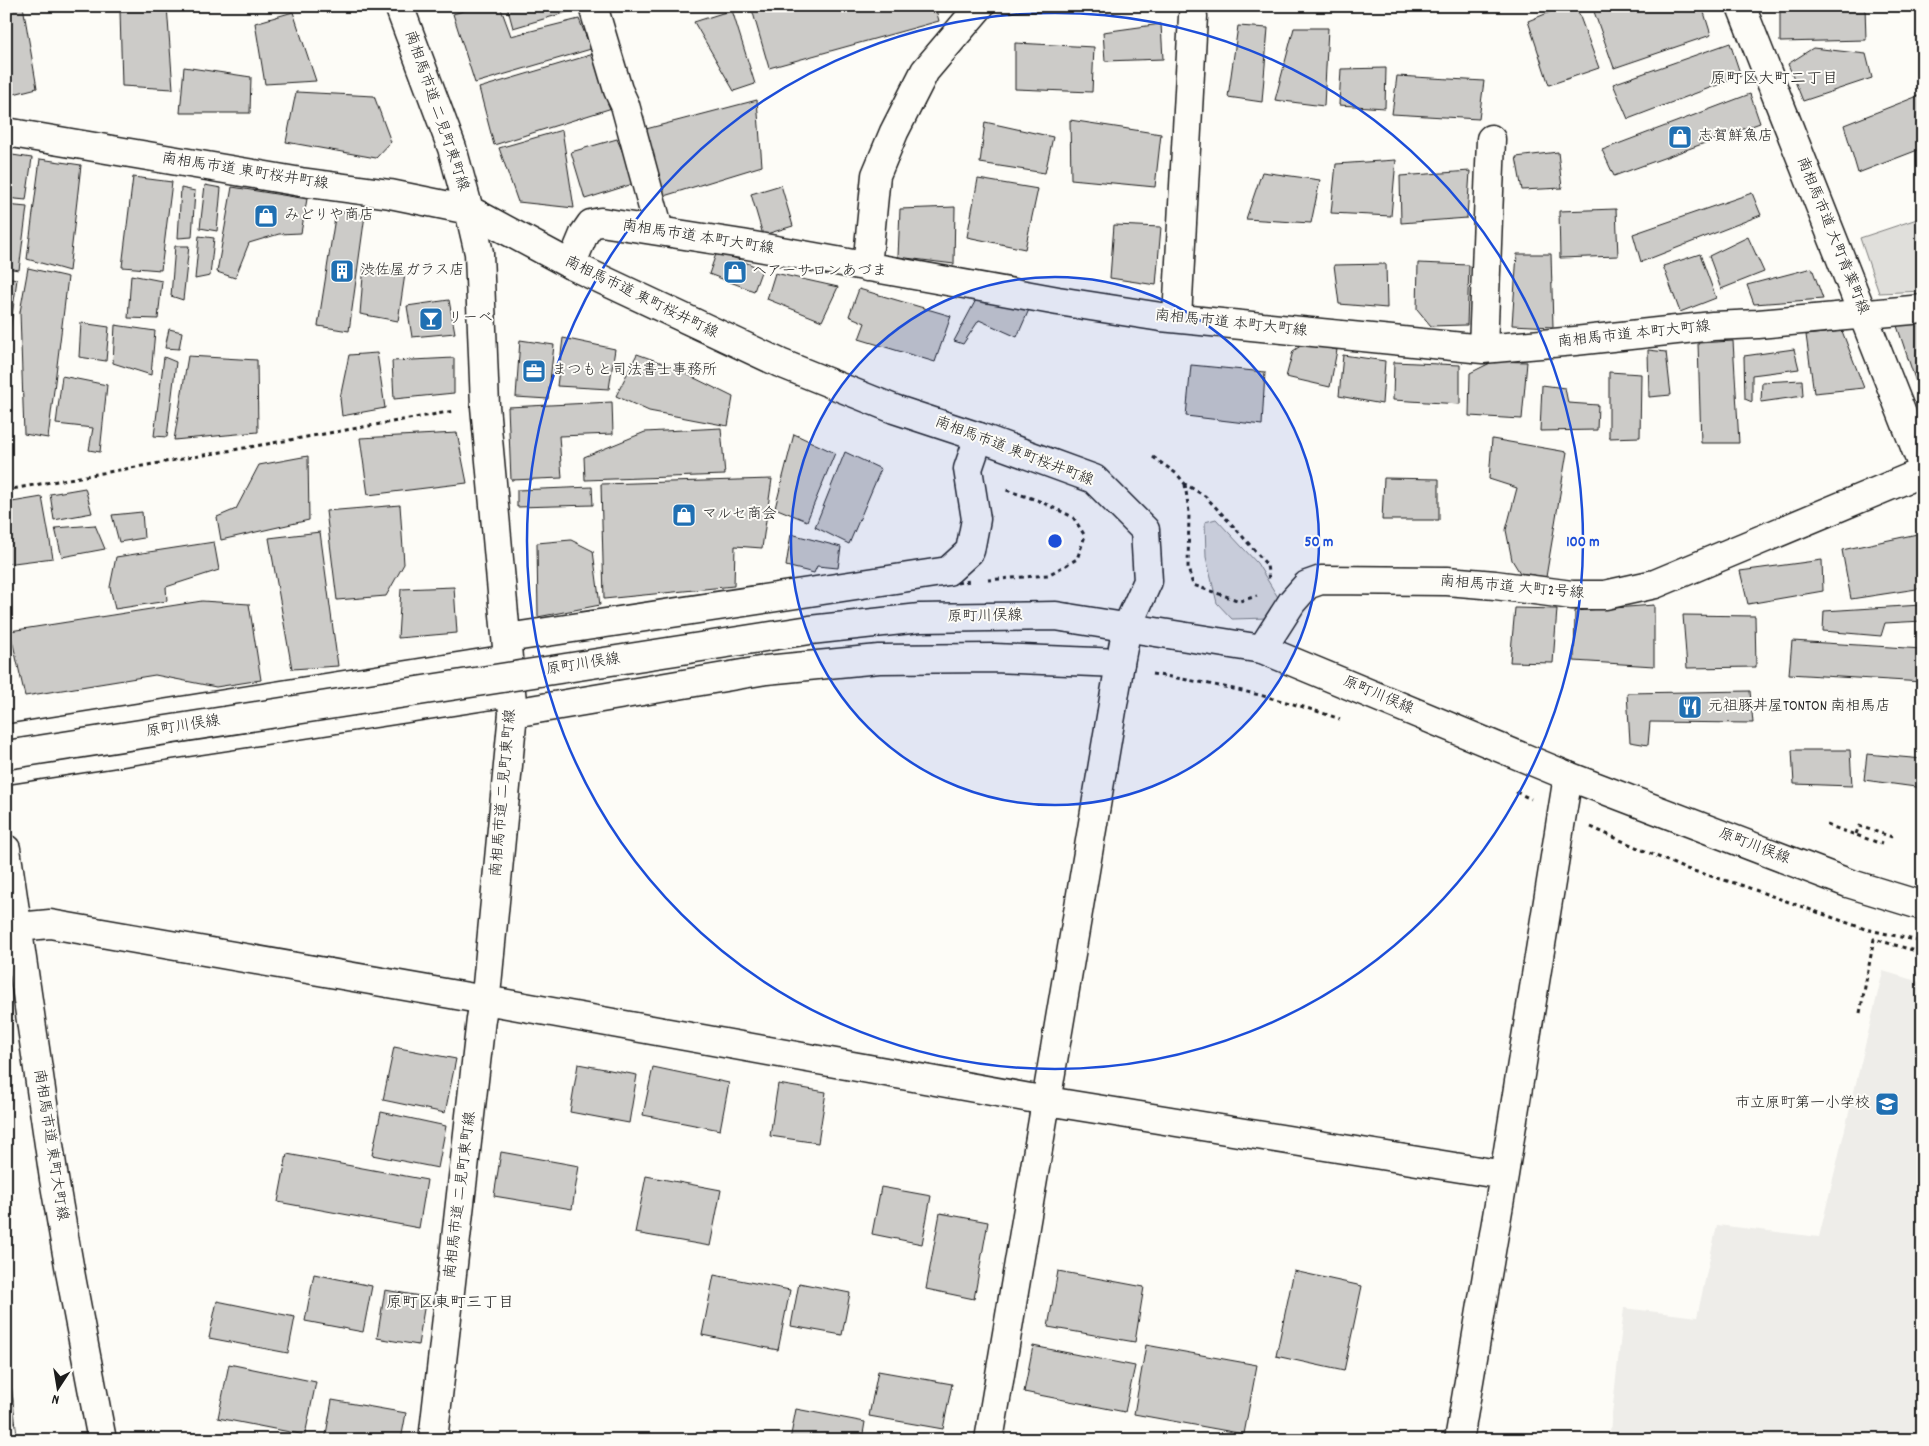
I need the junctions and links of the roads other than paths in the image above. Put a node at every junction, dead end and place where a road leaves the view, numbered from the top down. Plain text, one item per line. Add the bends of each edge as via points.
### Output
1 (399, 6) edge
2 (593, 6) edge
3 (980, 6) edge
4 (1741, 6) edge
5 (1193, 16) dead end
6 (6, 132) edge
7 (1491, 139) dead end
8 (469, 210) junction
9 (659, 230) junction
10 (571, 265) junction
11 (867, 267) junction
12 (1923, 309) edge
13 (1864, 314) junction
14 (1177, 318) junction
15 (1483, 349) junction
16 (978, 437) junction
17 (1923, 467) edge
18 (1923, 472) edge
19 (1127, 627) junction
20 (508, 648) junction
21 (1262, 649) junction
22 (1120, 663) junction
23 (512, 702) junction
24 (6, 739) edge
25 (6, 755) edge
26 (6, 770) edge
27 (1568, 776) junction
28 (6, 849) edge
29 (1923, 906) edge
30 (18, 927) junction
31 (485, 1000) junction
32 (1047, 1101) junction
33 (1504, 1175) junction
34 (102, 1440) edge
35 (433, 1440) edge
36 (989, 1440) edge
37 (1459, 1440) edge

1 - 8 street, 南相馬市道 二見町東町線 via 452,148
2 - 9 street via 625,104
3 - 11 street via 925,71 876,175
4 - 13 street, 南相馬市道 大町青葉町線
5 - 14 street
6 - 8 street, 南相馬市道 東町桜井町線 via 390,194
7 - 15 street
8 - 10 street, 南相馬市道 東町桜井町線
8 - 20 street, 南相馬市道 二見町東町線 via 479,253 485,406
9 - 10 street, 南相馬市道 本町大町線 via 601,222 590,224
9 - 11 street, 南相馬市道 本町大町線
10 - 16 street, 南相馬市道 東町桜井町線 via 780,364 894,409
11 - 14 street, 南相馬市道 本町大町線 via 1058,301
12 - 13 street, 南相馬市道 本町大町線
13 - 15 street, 南相馬市道 本町大町線
13 - 17 street, 南相馬市道 大町青葉町線
14 - 15 street, 南相馬市道 本町大町線
16 - 19 street, 南相馬市道 東町桜井町線 via 1094,480 1145,530 1148,581
16 - 20 street via 968,469 976,519 970,551 948,571
18 - 21 street, 南相馬市道 大町2号線 via 1655,584 1605,595 1572,595 1448,581 1321,580 1307,585 1292,602
19 - 21 street, 原町川俣線
19 - 22 street, 南相馬市道 東町桜井町線
19 - 25 street, 原町川俣線, bridge via 1056,616 920,618 810,630
20 - 23 street, 南相馬市道 二見町東町線
20 - 24 street
21 - 27 street, 原町川俣線
22 - 23 street via 879,658
22 - 32 street, 南相馬市道 東町桜井町線
23 - 26 street
23 - 31 street, 南相馬市道 二見町東町線
27 - 29 street, 原町川俣線 via 1848,883
27 - 33 street
28 - 30 street, 南相馬市道 東町大町線
30 - 31 street via 50,924
30 - 34 street, 南相馬市道 東町大町線 via 54,1179
31 - 32 street
31 - 35 street, 南相馬市道 二見町東町線
32 - 33 street
32 - 36 street, 南相馬市道 東町桜井町線
33 - 37 street

